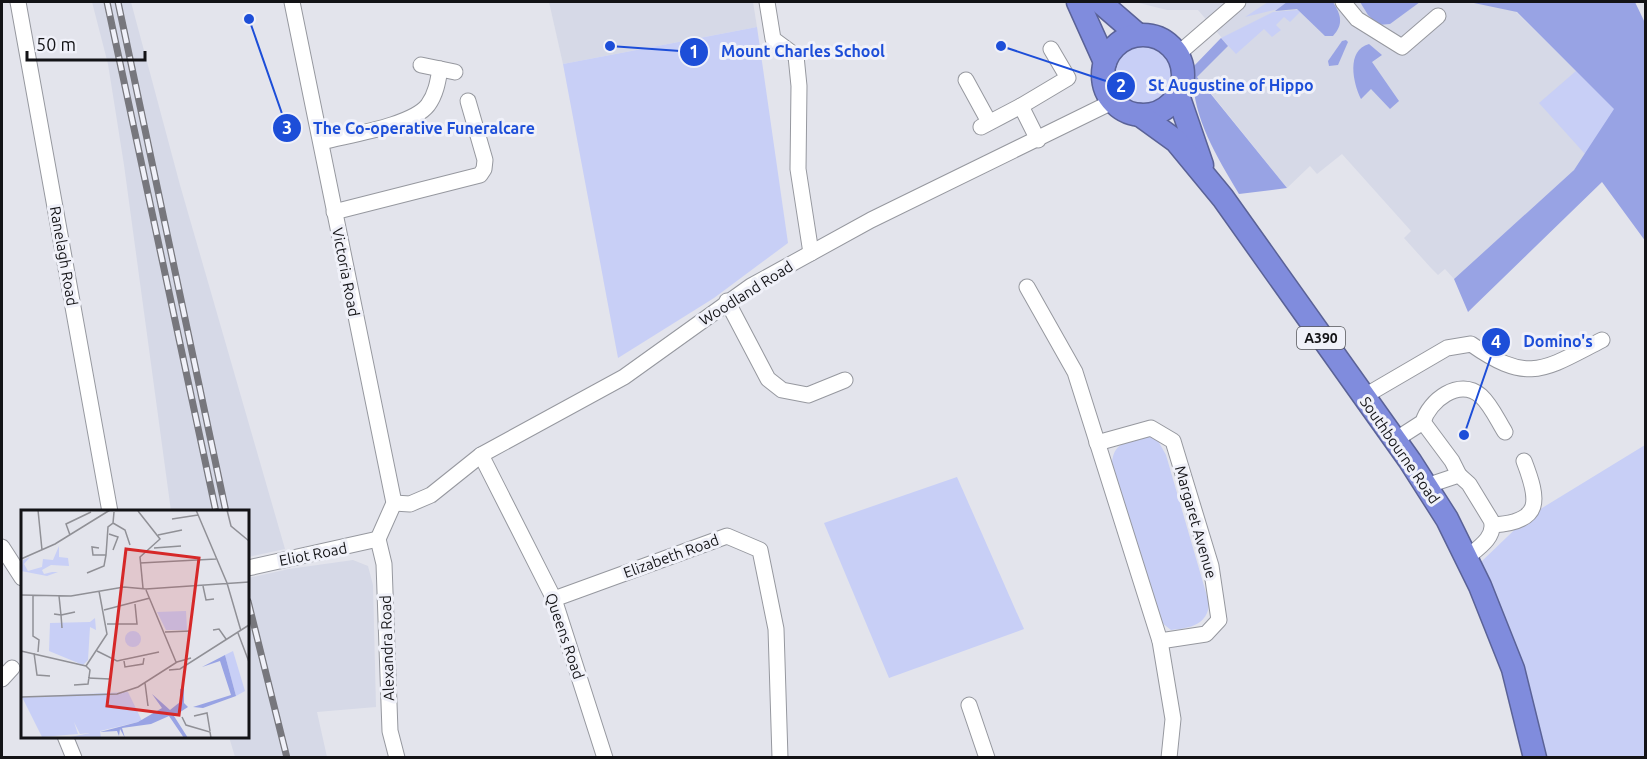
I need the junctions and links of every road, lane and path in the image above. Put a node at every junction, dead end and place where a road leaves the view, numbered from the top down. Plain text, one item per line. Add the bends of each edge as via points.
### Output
1 (18, 2) edge
2 (292, 2) edge
3 (767, 2) edge
4 (1078, 2) edge
5 (1100, 2) edge
6 (1238, 2) edge
7 (1343, 2) edge
8 (1438, 16) dead end
9 (1137, 34) junction
10 (1051, 49) dead end
11 (1178, 54) junction
12 (1105, 62) junction
13 (421, 65) dead end
14 (966, 80) dead end
15 (1178, 95) junction
16 (468, 101) dead end
17 (1112, 102) junction
18 (1021, 106) junction
19 (1140, 116) junction
20 (1038, 140) junction
21 (322, 142) junction
22 (1205, 174) junction
23 (334, 212) junction
24 (811, 253) junction
25 (1027, 287) dead end
26 (727, 301) junction
27 (1602, 340) dead end
28 (845, 380) dead end
29 (1363, 397) junction
30 (1423, 422) junction
31 (1505, 432) dead end
32 (1395, 440) junction
33 (1097, 443) junction
34 (481, 455) junction
35 (1524, 461) dead end
36 (1459, 475) junction
37 (1426, 486) junction
38 (394, 503) junction
39 (110, 510) edge
40 (1493, 525) junction
41 (378, 539) junction
42 (2, 547) edge
43 (1466, 558) junction
44 (249, 568) edge
45 (21, 576) edge
46 (554, 599) junction
47 (1160, 641) junction
48 (969, 705) dead end
49 (65, 738) edge
50 (74, 758) edge
51 (397, 758) edge
52 (605, 758) edge
53 (780, 758) edge
54 (987, 758) edge
55 (1169, 758) edge
56 (1535, 758) edge

1 - 39 street, Ranelagh Road
2 - 21 street, Victoria Road
3 - 24 street via 772,39 796,56 798,168
4 - 12 highway
5 - 9 highway
6 - 11 street
7 - 8 street via 1357,19 1402,47
9 - 11 highway via 1161,38
9 - 12 highway via 1119,41
10 - 18 street via 1068,78
11 - 15 highway, A390 via 1183,67
12 - 17 highway via 1103,82
13 - 21 street via 448,71 423,110 399,121
14 - 18 street via 985,125
15 - 19 highway via 1167,108
15 - 22 highway, Southbourne Road / A390
16 - 23 street via 485,160 480,175
17 - 19 highway, A390
17 - 20 street, Woodland Road
18 - 20 street
19 - 22 highway, Southbourne Road / A390 via 1176,141
20 - 24 street, Woodland Road
21 - 23 street, Victoria Road
22 - 29 highway, Southbourne Road / A390
23 - 38 street, Victoria Road
24 - 26 street, Woodland Road
25 - 33 street via 1076,372
26 - 28 street via 768,379 782,390 808,394
26 - 34 street, Woodland Road via 624,377
27 - 29 street via 1554,364 1531,370 1519,370 1471,344 1447,348
29 - 32 highway, Southbourne Road / A390
30 - 31 street via 1435,399 1465,390 1481,396
30 - 32 street
30 - 36 street
32 - 37 highway, Southbourne Road / A390
33 - 47 street
33 - 47 street, Margaret Avenue via 1151,428 1173,441 1211,566 1219,620 1206,634
34 - 38 street, Woodland Road via 430,495 410,504
34 - 46 street, Queens Road
35 - 40 street via 1536,498 1532,508 1520,521
36 - 37 street
36 - 40 street
37 - 43 highway, Southbourne Road / A390
38 - 41 street
40 - 43 street via 1488,539
41 - 44 street, Eliot Road
41 - 51 street, Alexandra Road via 384,564 390,731
42 - 45 street
43 - 56 highway, Southbourne Road / A390 via 1513,669
46 - 52 street, Queens Road
46 - 53 street, Elizabeth Road via 727,536 760,550 776,630
47 - 55 street via 1173,719
48 - 54 street
49 - 50 street

